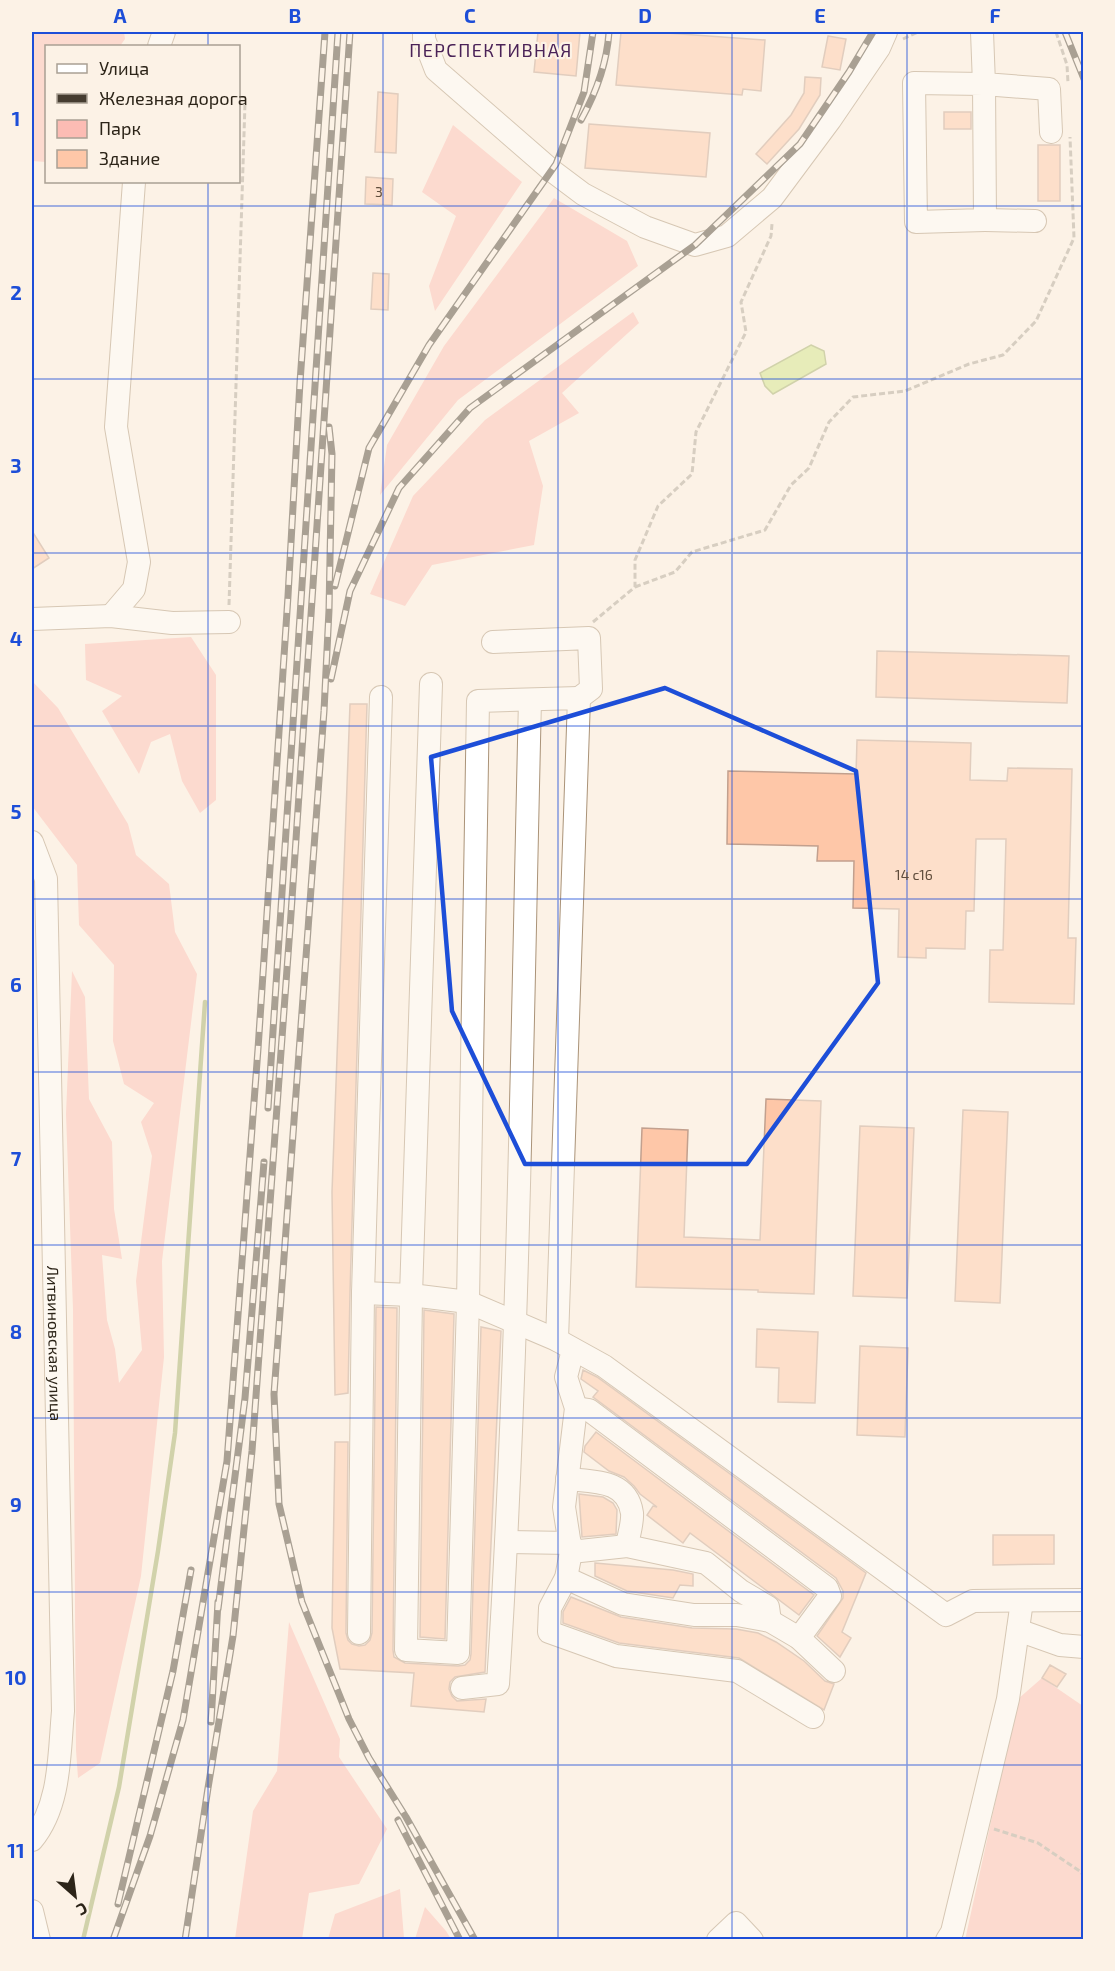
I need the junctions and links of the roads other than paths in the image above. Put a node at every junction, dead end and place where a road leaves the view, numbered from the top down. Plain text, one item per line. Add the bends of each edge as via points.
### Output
1 (424, 32) edge
2 (886, 32) edge
3 (982, 32) edge
4 (984, 84) junction
5 (1061, 133) road end
6 (134, 183) edge
7 (985, 219) junction
8 (1035, 221) dead end
9 (111, 616) junction
10 (32, 619) edge
11 (229, 622) road end
12 (493, 642) dead end
13 (431, 684) dead end
14 (381, 697) dead end
15 (579, 698) junction
16 (530, 700) junction
17 (32, 842) edge
18 (363, 1293) junction
19 (411, 1295) junction
20 (468, 1302) junction
21 (515, 1322) junction
22 (565, 1345) junction
23 (576, 1408) junction
24 (567, 1479) junction
25 (507, 1542) junction
26 (627, 1546) junction
27 (570, 1547) junction
28 (566, 1578) junction
29 (741, 1591) junction
30 (1083, 1600) edge
31 (1022, 1601) junction
32 (737, 1614) junction
33 (770, 1621) junction
34 (1018, 1630) junction
35 (359, 1633) dead end
36 (799, 1638) junction
37 (1083, 1647) edge
38 (834, 1671) dead end
39 (462, 1688) dead end
40 (813, 1717) dead end
41 (32, 1840) edge
42 (32, 1911) edge
43 (39, 1940) edge
44 (718, 1940) edge
45 (752, 1940) edge
46 (947, 1940) edge

1 - 2 street via 436,70 550,170 583,194 645,227 695,245 727,236 772,198 836,111
3 - 4 street
4 - 5 street via 1049,89
4 - 7 street
4 - 7 street via 914,83 916,222
6 - 9 street via 117,427 139,562 135,589
7 - 8 street
9 - 10 street
9 - 11 street via 172,623
12 - 15 street via 589,638 591,689
13 - 19 street
14 - 18 street
15 - 16 street
15 - 22 street
16 - 20 street via 478,701
16 - 21 street
17 - 41 street, Литвиновская улица via 46,879 63,1711 56,1787 40,1830
18 - 19 street
18 - 35 street
19 - 20 street
19 - 20 street via 406,1650 458,1653
20 - 21 street
21 - 22 street
21 - 25 street
22 - 23 street via 566,1377
22 - 31 street via 604,1366 946,1615 973,1601
23 - 24 street
23 - 36 street via 590,1410 827,1588 830,1596
24 - 26 street via 608,1483 624,1494 632,1514
24 - 27 street via 564,1507
25 - 27 street
25 - 39 street via 498,1684
26 - 27 street
26 - 29 street via 706,1563
27 - 28 street
28 - 32 street via 623,1604 694,1616
28 - 40 street via 550,1608 549,1632 616,1656 737,1671
29 - 32 street
29 - 33 street via 768,1607
30 - 31 street
31 - 34 street
32 - 33 street
33 - 36 street
34 - 37 street via 1060,1645
34 - 46 street via 1008,1700
36 - 38 street
42 - 43 street
44 - 45 street via 736,1923

